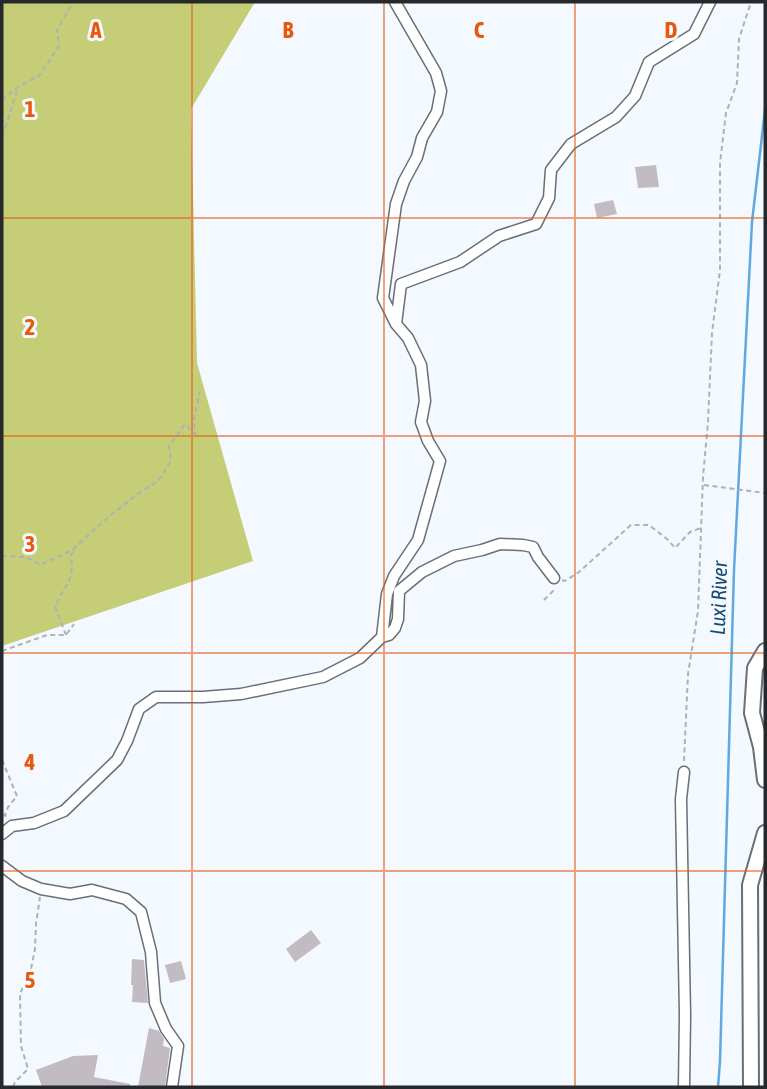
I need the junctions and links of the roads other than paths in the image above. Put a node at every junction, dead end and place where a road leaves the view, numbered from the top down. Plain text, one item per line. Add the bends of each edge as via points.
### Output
1 (395, 2) edge
2 (710, 2) edge
3 (396, 324) junction
4 (555, 583) road end
5 (382, 637) junction
6 (765, 651) edge
7 (684, 772) road end
8 (765, 780) edge
9 (765, 833) edge
10 (2, 834) edge
11 (2, 866) edge
12 (172, 1087) edge
13 (684, 1087) edge
14 (751, 1087) edge

1 - 3 street via 436,73 441,91 437,112 396,204 383,298
2 - 3 street via 694,34 649,62 635,96 616,117 571,144 551,170 549,198 536,224 499,236 460,262 401,284
3 - 5 street via 421,365 425,401 421,422 440,461 418,540 387,594
4 - 5 street via 533,547 500,544 454,556 422,572 399,591 395,628
5 - 10 street via 360,658 323,677 241,694 156,697 139,709 117,760 64,811 12,826
6 - 8 street via 755,668 752,713
7 - 13 street
9 - 14 street via 750,885
11 - 12 street via 41,889 70,894 92,890 126,899 141,912 151,952 155,1003 178,1046

